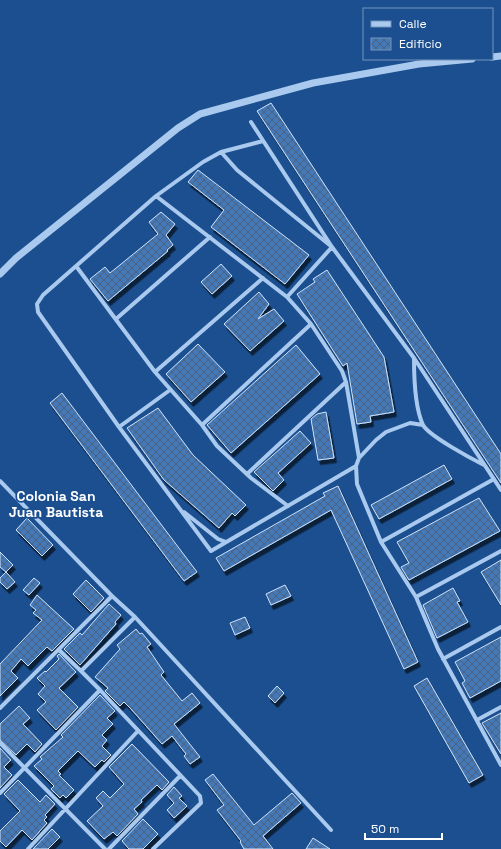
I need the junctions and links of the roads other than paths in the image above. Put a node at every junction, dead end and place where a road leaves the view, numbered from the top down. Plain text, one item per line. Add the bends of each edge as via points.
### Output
1 (461, 60) edge
2 (251, 122) dead end
3 (263, 141) junction
4 (221, 152) junction
5 (156, 196) junction
6 (210, 237) junction
7 (332, 247) junction
8 (76, 266) junction
9 (0, 274) edge
10 (263, 278) junction
11 (287, 297) junction
12 (116, 319) junction
13 (311, 324) junction
14 (414, 358) junction
15 (155, 372) junction
16 (346, 382) junction
17 (170, 390) junction
18 (202, 425) junction
19 (423, 425) junction
20 (119, 427) junction
21 (359, 458) junction
22 (356, 466) junction
23 (485, 466) junction
24 (247, 474) junction
25 (494, 479) junction
26 (0, 481) edge
27 (501, 490) edge
28 (288, 506) junction
29 (180, 509) junction
30 (226, 542) junction
31 (381, 542) junction
32 (501, 551) edge
33 (112, 596) junction
34 (416, 598) junction
35 (135, 617) junction
36 (501, 627) edge
37 (59, 650) junction
38 (443, 659) junction
39 (81, 671) junction
40 (100, 690) junction
41 (501, 707) edge
42 (0, 708) edge
43 (477, 720) junction
44 (137, 732) junction
45 (0, 742) edge
46 (501, 765) edge
47 (25, 767) junction
48 (180, 776) junction
49 (0, 793) edge
50 (66, 809) junction
51 (330, 830) dead end
52 (28, 849) edge
53 (105, 849) edge
54 (109, 849) edge
55 (153, 849) edge

1 - 9 street via 418,64 314,83 200,114 145,153 16,258
2 - 3 street
3 - 4 street
3 - 7 street
4 - 5 street
4 - 7 street via 237,170
5 - 6 street
5 - 8 street
6 - 10 street
6 - 12 street
7 - 11 street
7 - 14 street
8 - 12 street
8 - 20 street via 43,295 37,304 38,312
10 - 11 street
10 - 15 street
11 - 13 street
12 - 15 street
13 - 16 street
13 - 18 street
14 - 19 street via 414,375
14 - 23 street
15 - 17 street
16 - 21 street
16 - 24 street
17 - 18 street
17 - 20 street
18 - 24 street via 217,446
19 - 21 street via 410,423 386,432
19 - 23 street via 437,437
20 - 29 street
21 - 22 street
22 - 28 street
22 - 31 street via 357,484
23 - 25 street
24 - 28 street
25 - 27 street
25 - 31 street
26 - 33 street
28 - 30 street
29 - 30 street
29 - 30 street via 211,550
31 - 34 street
32 - 34 street
33 - 35 street
33 - 37 street
34 - 38 street
35 - 39 street
35 - 51 street
36 - 38 street
37 - 39 street
37 - 42 street
38 - 43 street
39 - 40 street
40 - 44 street
40 - 47 street
41 - 43 street
43 - 46 street
44 - 48 street
44 - 50 street
45 - 47 street
47 - 49 street
47 - 50 street
48 - 54 street
48 - 55 street via 200,796 201,803
50 - 52 street
50 - 53 street

